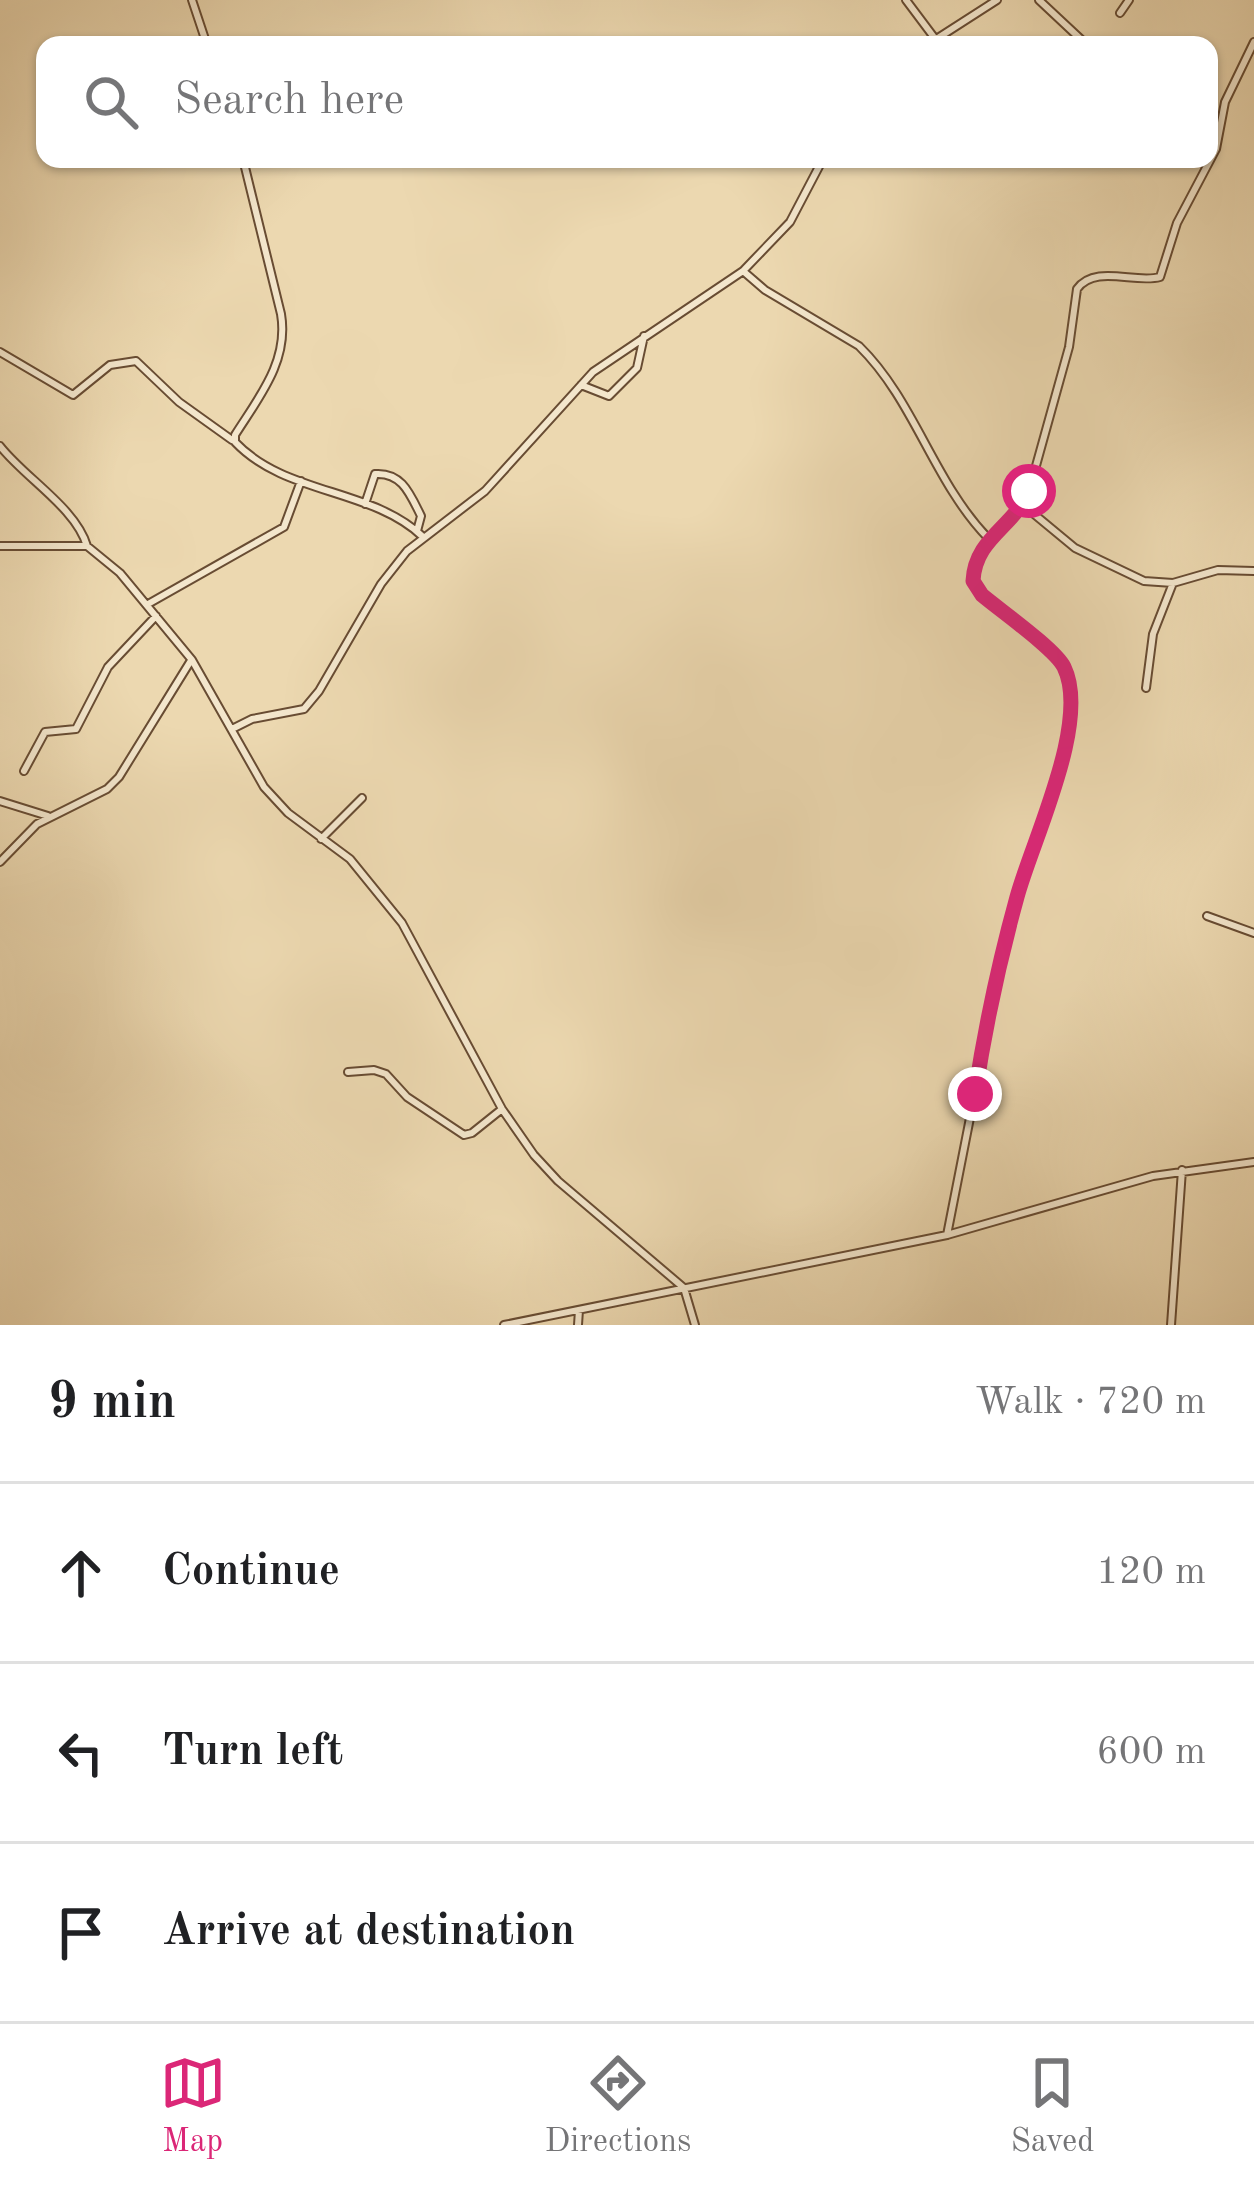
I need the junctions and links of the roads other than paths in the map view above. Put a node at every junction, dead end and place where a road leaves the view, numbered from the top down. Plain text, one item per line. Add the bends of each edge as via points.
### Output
1 (192, 0) edge
2 (907, 0) edge
3 (997, 0) edge
4 (1039, 0) edge
5 (1129, 0) edge
6 (1120, 13) dead end
7 (204, 36) edge
8 (933, 36) edge
9 (942, 36) edge
10 (1077, 36) edge
11 (1254, 42) edge
12 (1218, 113) edge
13 (1223, 115) junction
14 (1218, 139) edge
15 (245, 168) edge
16 (818, 168) edge
17 (1206, 168) edge
18 (743, 271) junction
19 (644, 336) junction
20 (0, 352) edge
21 (581, 385) junction
22 (235, 442) junction
23 (0, 446) edge
24 (301, 481) junction
25 (365, 504) junction
26 (1023, 505) junction
27 (420, 533) junction
28 (988, 538) junction
29 (0, 546) edge
30 (87, 546) junction
31 (1254, 571) edge
32 (1174, 583) junction
33 (148, 604) junction
34 (156, 615) junction
35 (191, 660) junction
36 (1146, 688) dead end
37 (232, 729) junction
38 (24, 771) dead end
39 (362, 798) dead end
40 (0, 801) edge
41 (50, 817) junction
42 (321, 838) junction
43 (0, 862) edge
44 (1207, 916) dead end
45 (1254, 933) edge
46 (348, 1072) dead end
47 (502, 1108) junction
48 (1254, 1162) edge
49 (1182, 1170) junction
50 (947, 1235) junction
51 (683, 1288) junction
52 (579, 1310) junction
53 (504, 1325) edge
54 (578, 1325) edge
55 (695, 1325) edge
56 (1172, 1325) edge

1 - 7 street
2 - 8 street
3 - 9 street
4 - 10 street
5 - 6 street
11 - 13 street
12 - 13 street
13 - 14 street
15 - 22 street via 284,341
16 - 18 street via 790,222
17 - 26 street via 1160,277 1093,277 1077,289
18 - 19 street
18 - 28 street via 860,346
19 - 21 street
19 - 21 street via 637,368 609,396
20 - 22 street via 73,395 110,365 136,361
21 - 27 street via 485,491
22 - 24 street
23 - 30 street via 71,516
24 - 25 street
24 - 33 street via 284,527
25 - 27 street via 394,512
25 - 27 street via 374,476 391,475 421,516
26 - 28 street
26 - 32 street via 1114,569
27 - 37 street via 310,703
28 - 50 street via 973,581 1060,660 1069,719 1001,959
29 - 30 street
30 - 33 street
31 - 32 street via 1211,571
32 - 36 street via 1153,634
33 - 34 street
34 - 35 street
34 - 38 street via 108,668 76,729 45,732
35 - 37 street
35 - 41 street via 125,770 108,788
37 - 42 street via 264,787
39 - 42 street
40 - 41 street
41 - 43 street
42 - 47 street via 350,859 402,923
44 - 45 street
46 - 47 street via 386,1074 464,1135
47 - 51 street via 544,1168
48 - 49 street
49 - 50 street
49 - 56 street
50 - 51 street
51 - 52 street
51 - 55 street
52 - 53 street
52 - 54 street

